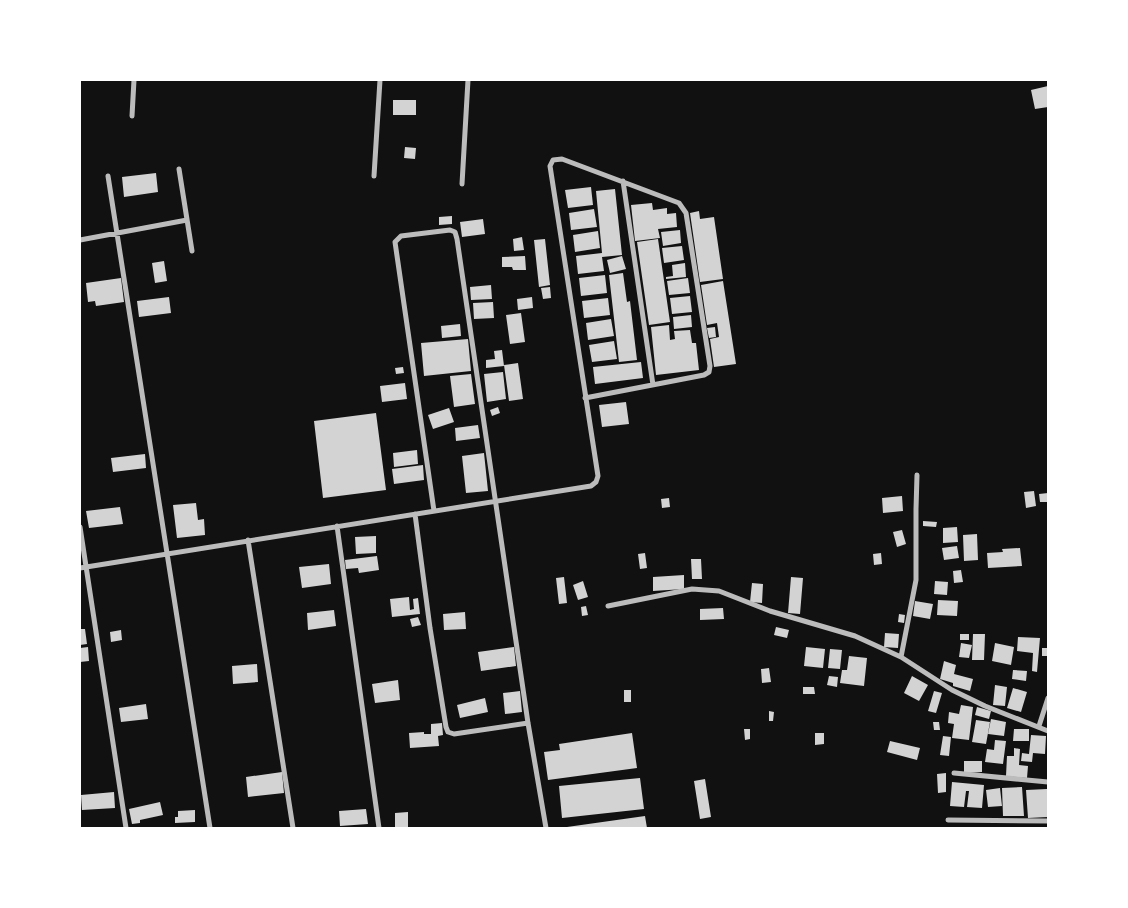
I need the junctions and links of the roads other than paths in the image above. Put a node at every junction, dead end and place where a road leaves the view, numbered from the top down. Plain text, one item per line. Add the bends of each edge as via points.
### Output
1 (134, 80) edge
2 (380, 80) edge
3 (468, 80) edge
4 (132, 116) dead end
5 (179, 169) dead end
6 (108, 176) dead end
7 (374, 176) dead end
8 (623, 182) junction
9 (462, 184) dead end
10 (187, 220) junction
11 (117, 234) junction
12 (80, 240) edge
13 (192, 251) dead end
14 (654, 385) junction
15 (585, 398) junction
16 (917, 475) dead end
17 (496, 501) junction
18 (434, 511) junction
19 (416, 514) junction
20 (337, 526) junction
21 (80, 527) edge
22 (248, 540) junction
23 (167, 554) junction
24 (83, 567) edge
25 (608, 606) dead end
26 (901, 658) junction
27 (1048, 698) edge
28 (528, 723) junction
29 (1039, 726) junction
30 (1048, 731) edge
31 (954, 773) dead end
32 (1048, 782) edge
33 (948, 820) dead end
34 (1048, 821) edge
35 (126, 828) edge
36 (210, 828) edge
37 (293, 828) edge
38 (378, 828) edge
39 (546, 828) edge

1 - 4 street
2 - 7 street
3 - 9 street
5 - 10 street
6 - 11 street
8 - 14 street
8 - 14 street via 679,202 686,212 710,366 704,375
8 - 15 street via 562,159 554,160 550,166
10 - 11 street
10 - 13 street
11 - 12 street
11 - 23 street
14 - 15 street
15 - 17 street via 598,476 596,482 592,486
16 - 26 street via 916,580
17 - 18 street
17 - 18 street via 455,232 401,236 397,238 395,248
17 - 28 street
18 - 19 street
19 - 20 street
19 - 28 street via 430,628 448,732 454,734
20 - 22 street
20 - 38 street
21 - 24 street
22 - 23 street
22 - 37 street
23 - 24 street
23 - 36 street
24 - 35 street
25 - 26 street via 692,589 719,591 770,611 855,636
26 - 29 street via 952,690
27 - 29 street
28 - 39 street
29 - 30 street
31 - 32 street
33 - 34 street

